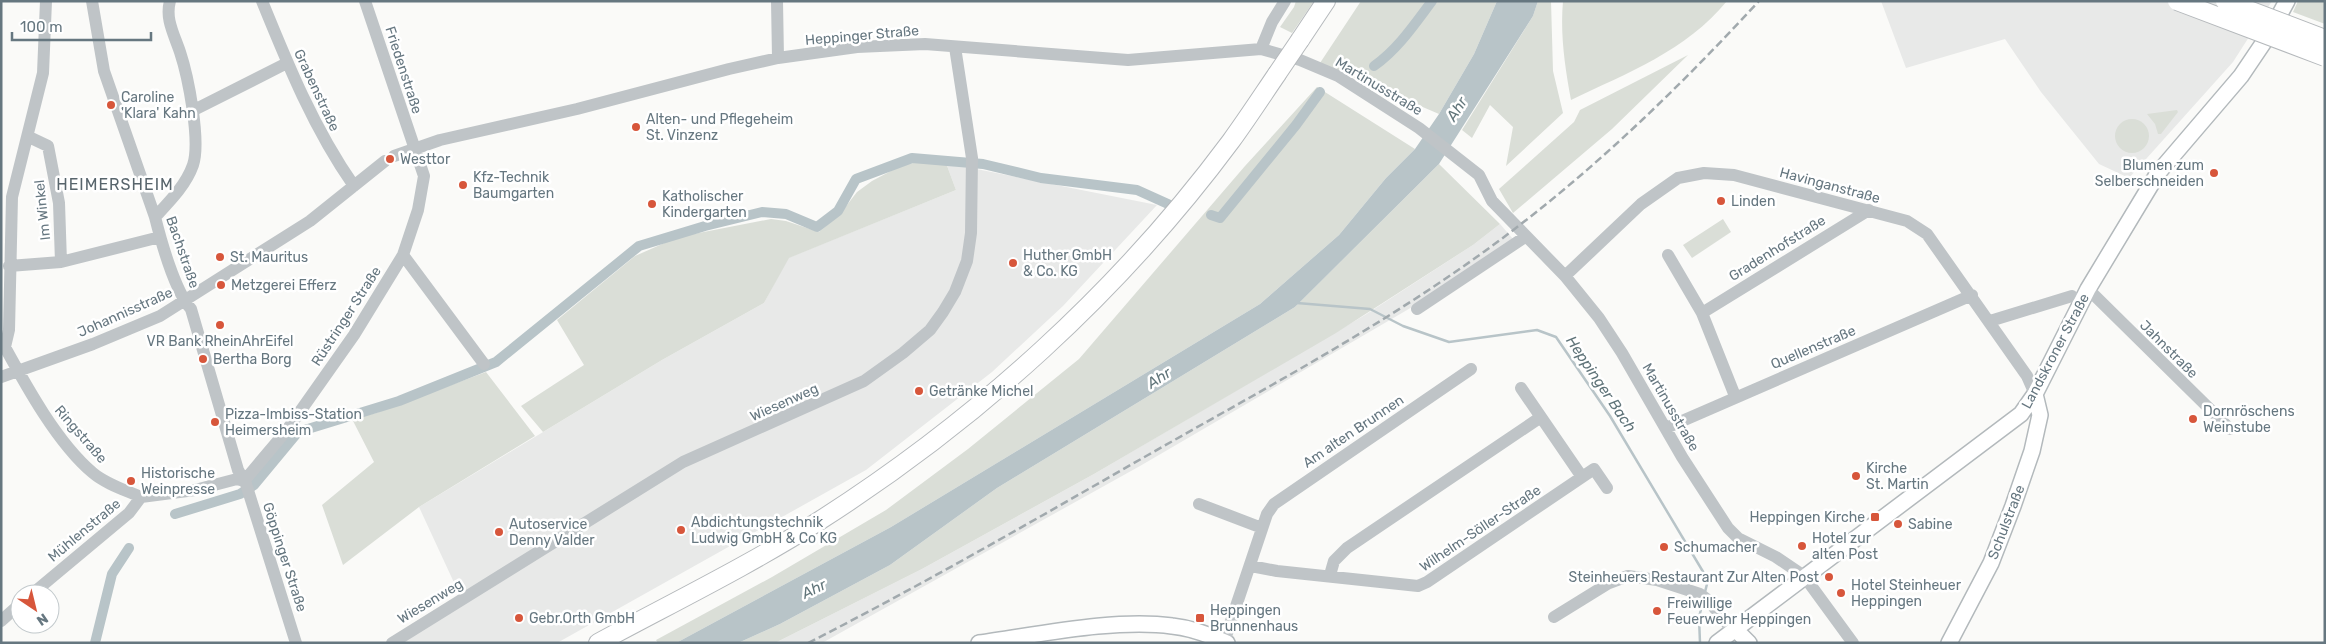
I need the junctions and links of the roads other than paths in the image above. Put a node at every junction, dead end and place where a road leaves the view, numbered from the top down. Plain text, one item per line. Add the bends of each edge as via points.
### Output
1 (46, 1) edge
2 (92, 1) edge
3 (170, 1) edge
4 (262, 1) edge
5 (365, 1) edge
6 (777, 1) edge
7 (1285, 1) edge
8 (1326, 1) edge
9 (2177, 1) edge
10 (2226, 1) edge
11 (2287, 1) edge
12 (2325, 39) edge
13 (956, 47) junction
14 (1261, 49) junction
15 (2325, 57) edge
16 (778, 58) junction
17 (287, 63) junction
18 (1320, 68) joint
19 (192, 111) junction
20 (29, 137) junction
21 (414, 148) junction
22 (354, 186) junction
23 (1869, 210) junction
24 (155, 217) junction
25 (160, 237) junction
26 (1525, 237) junction
27 (403, 255) junction
28 (1668, 255) dead end
29 (61, 262) junction
30 (9, 266) junction
31 (1565, 276) junction
32 (2088, 289) junction
33 (1972, 295) junction
34 (2072, 296) dead end
35 (185, 302) junction
36 (1417, 309) dead end
37 (1702, 313) junction
38 (1990, 321) junction
39 (3, 343) edge
40 (484, 364) dead end
41 (1471, 369) dead end
42 (16, 370) junction
43 (1, 376) edge
44 (1521, 388) dead end
45 (2035, 394) junction
46 (1735, 396) junction
47 (1541, 417) junction
48 (1666, 428) junction
49 (2230, 429) dead end
50 (1582, 477) junction
51 (246, 486) junction
52 (1607, 488) dead end
53 (141, 497) junction
54 (1199, 504) dead end
55 (1262, 528) junction
56 (1251, 566) junction
57 (1330, 576) junction
58 (1804, 576) junction
59 (44, 584) edge
60 (1554, 616) dead end
61 (1736, 630) junction
62 (1226, 642) edge
63 (296, 643) edge
64 (392, 643) edge
65 (598, 643) edge
66 (979, 643) edge
67 (1717, 643) edge
68 (1749, 643) edge
69 (1854, 643) edge
70 (1949, 643) edge

1 - 20 street via 43,73
2 - 24 street, Bachstraße via 104,71
3 - 19 street via 166,14 186,70
4 - 17 street, Grabenstraße
5 - 21 street, Friedenstraße
6 - 16 street
7 - 14 street
8 - 65 highway, bridge via 1232,140 1164,225 1095,299 992,394 914,456 817,523
9 - 15 highway, bridge
10 - 12 highway, bridge
11 - 32 main road, Landskroner Straße via 2241,76 2158,174
13 - 14 street, Heppinger Straße via 1128,60
13 - 16 street, Heppinger Straße via 925,44 857,47
13 - 64 street, Wiesenweg via 972,162 971,233 967,261 955,292 930,330 864,381 683,462
14 - 18 street, Heppinger Straße
16 - 21 street, Heppinger Straße
17 - 19 street
17 - 22 street, Grabenstraße via 331,154
18 - 26 street, Martinusstraße via 1419,128 1479,174 1492,201
19 - 24 street via 196,146 193,165 180,190
20 - 29 street, Im Winkel via 48,146 59,203
20 - 30 street via 12,197
21 - 22 street, Johannisstraße via 390,159
21 - 27 street, Rüstringer Straße via 424,176 418,210
22 - 35 street, Johannisstraße via 310,221
23 - 31 street, Havinganstraße via 1734,175 1704,173 1678,178 1641,204
23 - 33 street, Havinganstraße via 1907,221 1927,234
23 - 37 street, Gradenhofstraße
24 - 25 street, Bachstraße
25 - 29 street
25 - 35 street, Bachstraße
26 - 31 street, Martinusstraße
26 - 36 street
27 - 40 street
27 - 51 street, Rüstringer Straße via 354,335
28 - 37 street
29 - 30 street
30 - 39 street via 9,330
31 - 48 street, Martinusstraße via 1615,341
32 - 45 main road, Landskroner Straße
32 - 49 street, Jahnstraße
33 - 38 street, Havinganstraße
33 - 46 street, Quellenstraße
34 - 38 street
35 - 42 street, Johannisstraße via 93,344
35 - 51 street, Bachstraße via 191,309 238,470
37 - 46 street
38 - 45 street, Havinganstraße via 2027,376
39 - 42 street, Ringstraße
41 - 55 street, Am alten Brunnen via 1274,504
42 - 43 street, Johannisstraße
42 - 53 street, Ringstraße via 46,418 93,473
44 - 47 street
45 - 58 main road, Landskroner Straße via 2021,414
45 - 70 main road, Schulstraße via 2040,415 2032,452 1991,563
46 - 48 street, Quellenstraße
47 - 50 street
47 - 57 street via 1347,548 1334,561
48 - 58 street, Martinusstraße via 1728,528 1738,538
50 - 52 street via 1594,469
50 - 57 street, Wilhelm-Söller-Straße via 1418,586
51 - 53 street via 237,479 195,490
51 - 63 street, Göppinger Straße
53 - 59 street, Mühlenstraße via 129,513
54 - 55 street
55 - 56 street, Am alten Brunnen
56 - 57 street, Wilhelm-Söller-Straße
56 - 62 street, Am alten Brunnen
58 - 61 main road, Landskroner Straße
58 - 69 street, Martinusstraße
60 - 61 street via 1609,582 1628,576 1657,580 1704,597
61 - 67 main road, Landskroner Straße
61 - 68 main road
62 - 66 main road via 1173,626 1149,624 1117,625

